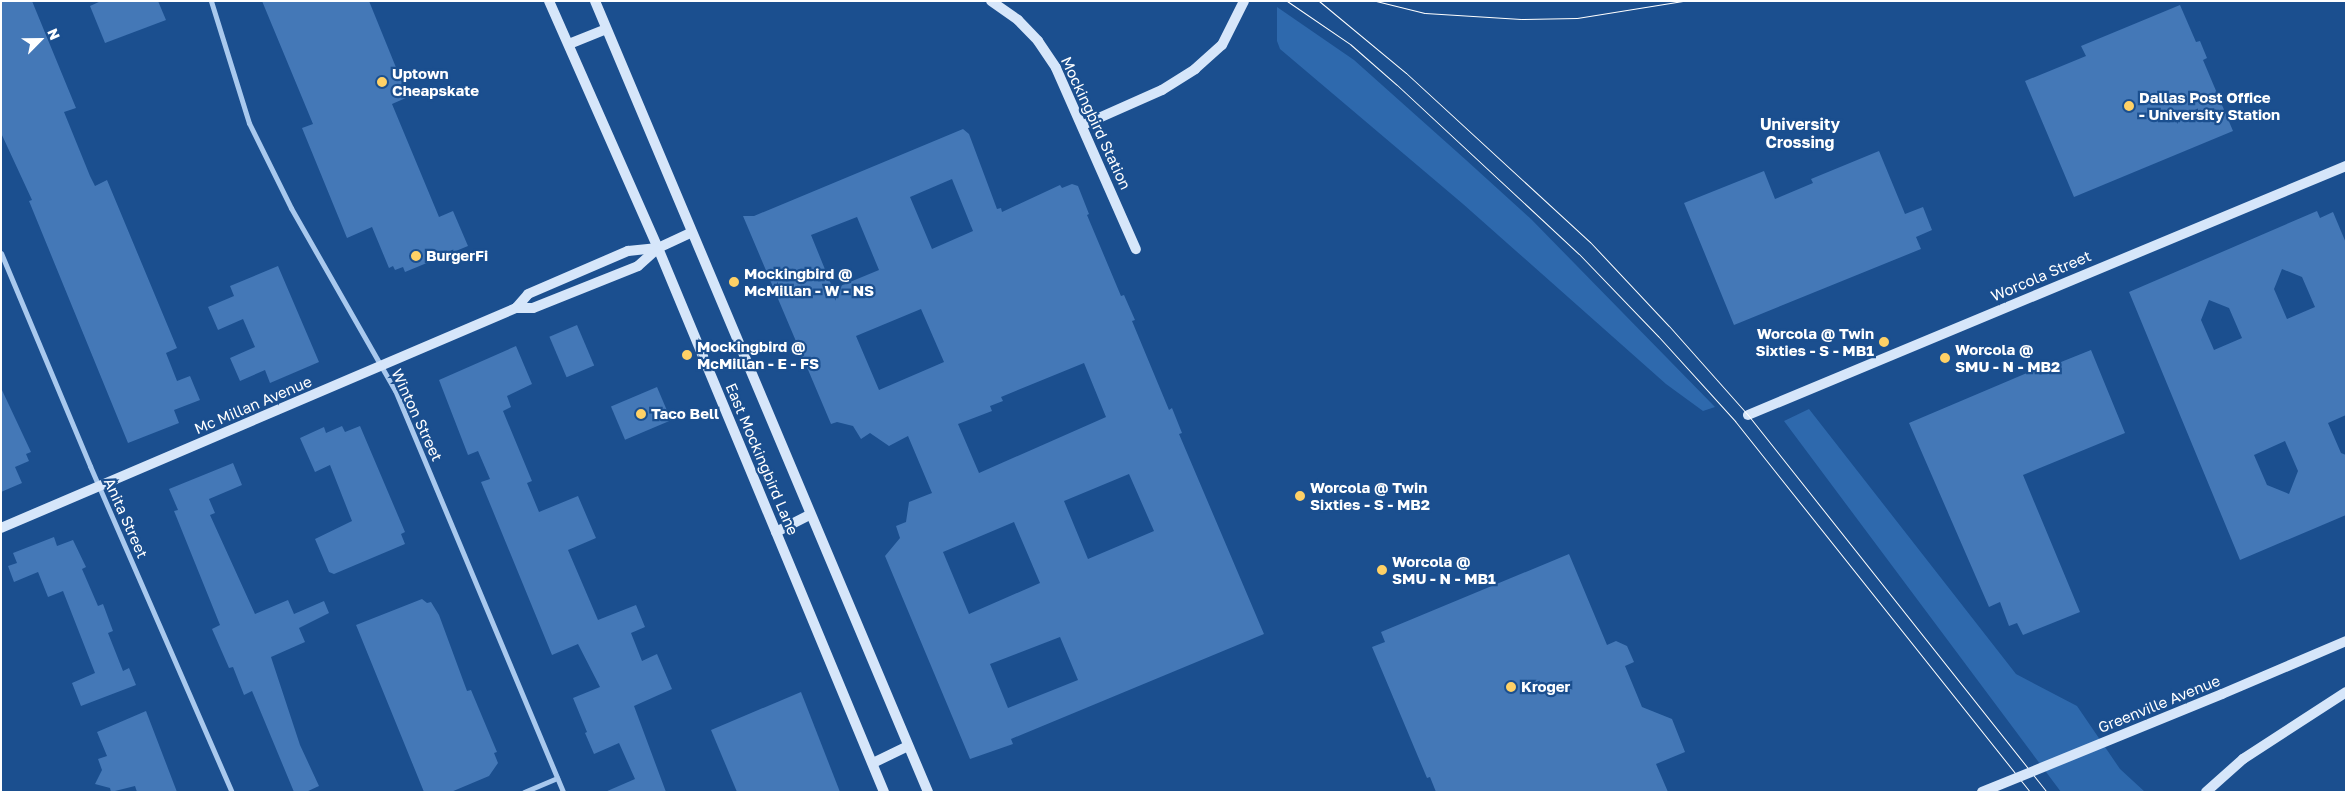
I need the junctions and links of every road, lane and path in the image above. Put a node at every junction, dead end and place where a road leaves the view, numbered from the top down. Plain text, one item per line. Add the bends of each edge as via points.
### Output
1 (211, 1) edge
2 (550, 1) edge
3 (595, 1) edge
4 (991, 1) edge
5 (1244, 1) edge
6 (606, 28) junction
7 (569, 44) junction
8 (1083, 125) junction
9 (2346, 166) edge
10 (690, 233) junction
11 (658, 248) junction
12 (1136, 249) dead end
13 (1, 253) edge
14 (516, 308) junction
15 (381, 367) junction
16 (1748, 415) dead end
17 (99, 486) junction
18 (810, 515) junction
19 (1, 528) edge
20 (776, 532) junction
21 (2346, 641) edge
22 (2346, 692) edge
23 (908, 746) junction
24 (872, 764) junction
25 (557, 778) junction
26 (232, 792) edge
27 (524, 792) edge
28 (563, 792) edge
29 (884, 792) edge
30 (928, 792) edge
31 (1982, 792) edge
32 (2206, 792) edge

1 - 15 street, Winton Street via 249,123 273,175
2 - 7 main road, East Mockingbird Lane
3 - 6 main road, East Mockingbird Lane
4 - 8 main road, Mockingbird Station via 1018,20 1038,41 1056,68
5 - 8 main road via 1222,45 1195,70 1162,90
6 - 7 main road
6 - 10 main road, East Mockingbird Lane
7 - 11 main road, East Mockingbird Lane
8 - 12 main road, Mockingbird Station
9 - 16 main road, Worcola Street
10 - 11 main road, Mc Millan Avenue
10 - 18 main road, East Mockingbird Lane
11 - 14 main road, Mc Millan Avenue via 638,266 533,308
11 - 14 main road, Mc Millan Avenue via 628,251 528,294
11 - 20 main road, East Mockingbird Lane
13 - 17 street, Anita Street
14 - 15 main road, Mc Millan Avenue
15 - 17 main road, Mc Millan Avenue
15 - 25 street, Winton Street via 395,390
17 - 19 main road, Mc Millan Avenue
17 - 26 street, Anita Street
18 - 20 main road
18 - 23 main road, East Mockingbird Lane
20 - 24 main road, East Mockingbird Lane
21 - 31 main road, Greenville Avenue, bridge
22 - 32 main road via 2243,759
23 - 24 main road
23 - 30 main road, East Mockingbird Lane
24 - 29 main road, East Mockingbird Lane
25 - 27 street
25 - 28 street, Winton Street

